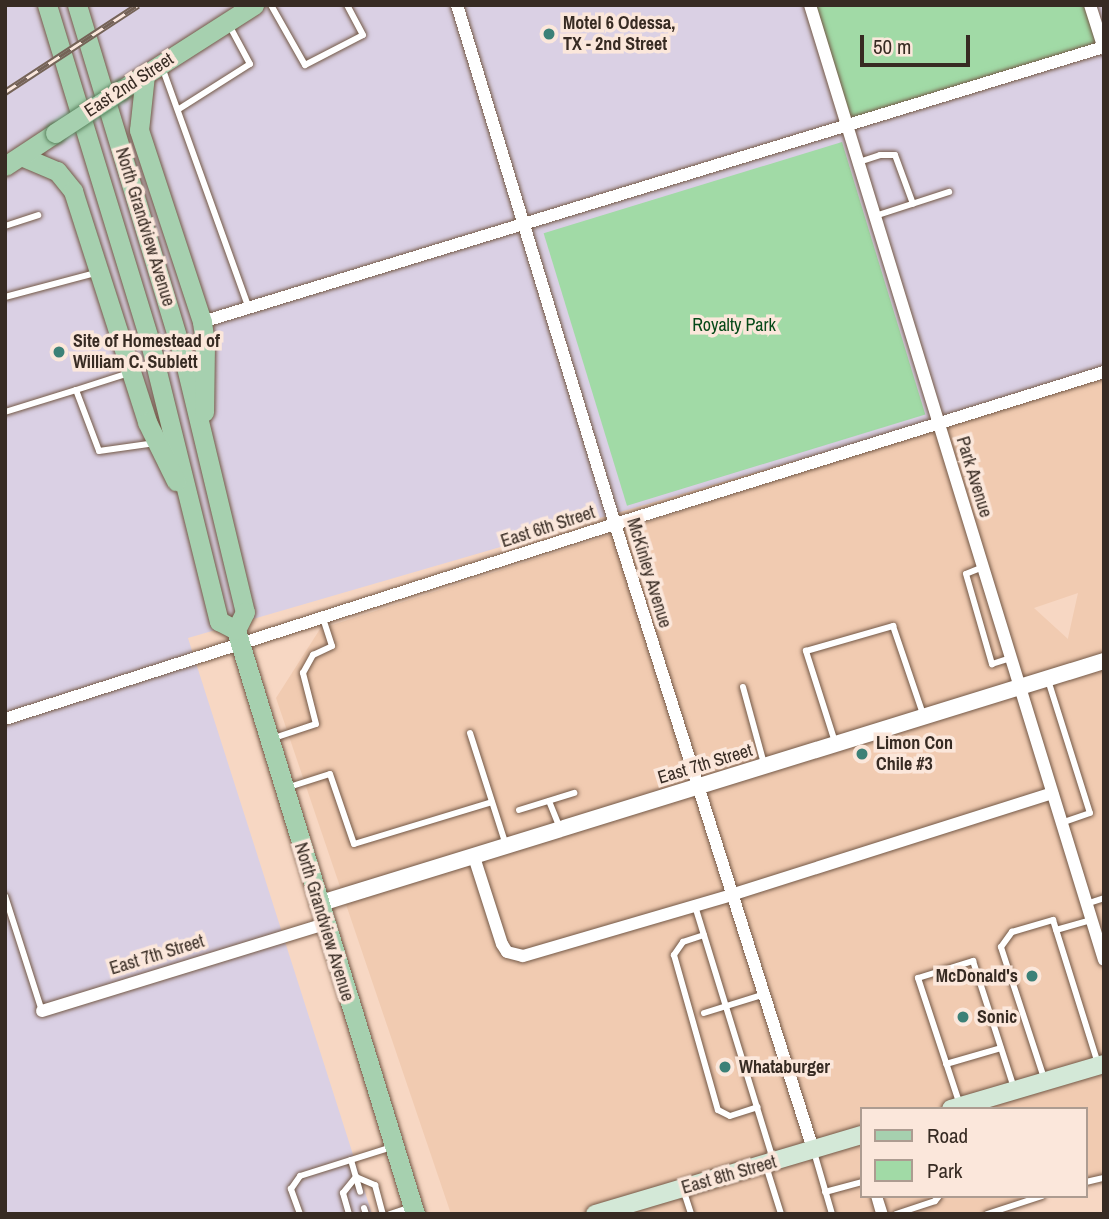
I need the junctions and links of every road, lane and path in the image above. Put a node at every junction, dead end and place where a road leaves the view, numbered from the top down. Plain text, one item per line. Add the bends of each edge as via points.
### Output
1 (47, 5) edge
2 (77, 5) edge
3 (254, 5) edge
4 (271, 5) edge
5 (347, 5) edge
6 (457, 5) edge
7 (810, 5) edge
8 (1090, 5) edge
9 (227, 22) junction
10 (1104, 48) edge
11 (153, 70) junction
12 (178, 108) junction
13 (847, 126) junction
14 (13, 161) edge
15 (858, 162) junction
16 (949, 192) dead end
17 (913, 204) junction
18 (38, 215) dead end
19 (875, 216) junction
20 (5, 226) edge
21 (525, 226) junction
22 (99, 272) junction
23 (5, 297) edge
24 (249, 309) junction
25 (202, 322) junction
26 (131, 372) junction
27 (1104, 372) edge
28 (76, 390) junction
29 (5, 412) edge
30 (939, 424) junction
31 (157, 443) junction
32 (204, 444) junction
33 (191, 511) junction
34 (615, 524) junction
35 (983, 567) junction
36 (323, 618) junction
37 (238, 638) junction
38 (1011, 658) junction
39 (1104, 661) edge
40 (1048, 678) junction
41 (743, 687) dead end
42 (1020, 687) junction
43 (924, 717) junction
44 (5, 719) edge
45 (470, 733) dead end
46 (269, 740) junction
47 (835, 744) junction
48 (765, 766) junction
49 (697, 787) junction
50 (283, 789) junction
51 (574, 793) dead end
52 (1052, 793) junction
53 (550, 801) junction
54 (492, 802) junction
55 (519, 810) dead end
56 (1061, 823) junction
57 (561, 830) junction
58 (506, 846) junction
59 (474, 857) junction
60 (731, 895) junction
61 (5, 896) edge
62 (1104, 898) edge
63 (318, 904) junction
64 (1086, 904) junction
65 (695, 906) junction
66 (1091, 920) junction
67 (324, 924) junction
68 (1056, 930) junction
69 (704, 935) junction
70 (1104, 960) edge
71 (762, 995) junction
72 (727, 1006) junction
73 (42, 1011) joint
74 (704, 1013) dead end
75 (1001, 1048) junction
76 (946, 1065) junction
77 (1101, 1065) edge
78 (1045, 1081) junction
79 (1015, 1090) junction
80 (758, 1107) junction
81 (956, 1107) edge
82 (860, 1136) edge
83 (395, 1146) junction
84 (813, 1149) junction
85 (351, 1160) junction
86 (770, 1163) junction
87 (356, 1177) junction
88 (860, 1183) edge
89 (682, 1189) junction
90 (360, 1192) dead end
91 (825, 1192) junction
92 (877, 1198) edge
93 (937, 1198) edge
94 (1036, 1198) edge
95 (638, 1208) edge
96 (414, 1210) edge
97 (300, 1214) edge
98 (349, 1214) edge
99 (383, 1214) edge
100 (390, 1214) edge
101 (595, 1214) edge
102 (691, 1214) edge
103 (781, 1214) edge
104 (832, 1214) edge
105 (886, 1214) edge
106 (896, 1214) edge
107 (987, 1214) edge

1 - 33 main road, North Grandview Avenue via 149,339
2 - 32 main road, North Grandview Avenue via 183,355
3 - 9 main road, East 2nd Street
4 - 5 lane via 305,65 363,35
6 - 21 street, McKinley Avenue
7 - 13 street, Park Avenue
8 - 10 street
9 - 11 main road, East 2nd Street
9 - 12 lane via 250,64
10 - 13 street
11 - 12 lane
11 - 14 main road, East 2nd Street, bridge
11 - 25 main road via 139,130
12 - 24 lane
13 - 15 street, Park Avenue
13 - 21 street
14 - 22 main road via 57,171 67,180
15 - 17 lane via 895,155
15 - 19 street, Park Avenue
16 - 17 lane
17 - 19 lane
18 - 20 lane
19 - 30 street, Park Avenue
21 - 24 street
21 - 34 street, McKinley Avenue
22 - 23 lane
22 - 26 main road
24 - 25 street
25 - 32 main road
26 - 28 lane
26 - 31 main road
27 - 30 street, East 6th Street
28 - 29 lane
28 - 31 lane via 99,451
30 - 34 street, East 6th Street
30 - 35 street, Park Avenue
31 - 33 main road
32 - 37 main road, North Grandview Avenue via 245,612
33 - 37 main road, North Grandview Avenue via 219,621
34 - 36 street, East 6th Street
34 - 49 street, McKinley Avenue
35 - 38 street, Park Avenue
35 - 38 lane via 965,574 992,664
36 - 37 street, East 6th Street
36 - 46 lane via 332,646 313,655 303,673 316,724
37 - 44 street, East 6th Street
37 - 46 main road, North Grandview Avenue
38 - 42 street, Park Avenue
39 - 40 street, East 7th Street
40 - 42 street, East 7th Street
40 - 56 lane via 1090,813
41 - 48 lane
42 - 43 street, East 7th Street
42 - 52 street, Park Avenue
43 - 47 street, East 7th Street
43 - 47 lane via 893,626 806,651
45 - 54 lane
46 - 50 main road, North Grandview Avenue
47 - 48 street, East 7th Street
48 - 49 street, East 7th Street
49 - 57 street, East 7th Street
49 - 60 street, McKinley Avenue
50 - 54 lane via 330,774 354,844
50 - 63 main road, North Grandview Avenue
51 - 53 lane
52 - 56 street, Park Avenue
52 - 60 street
53 - 55 lane
53 - 57 lane
54 - 58 lane
56 - 64 street, Park Avenue
57 - 58 street, East 7th Street
58 - 59 street, East 7th Street
59 - 63 street, East 7th Street
59 - 65 street via 502,944 513,956
60 - 65 street
60 - 71 street, McKinley Avenue
61 - 73 lane
62 - 64 lane
63 - 67 main road, North Grandview Avenue
64 - 66 street, Park Avenue
65 - 69 lane
66 - 68 lane
66 - 70 street, Park Avenue
67 - 73 street, East 7th Street
67 - 83 main road, North Grandview Avenue
68 - 77 lane
68 - 78 lane via 1053,920 1012,932 1001,947
69 - 72 lane
69 - 80 lane via 683,942 674,954 718,1110 730,1116
71 - 72 lane
71 - 84 street, McKinley Avenue
72 - 74 lane
72 - 80 lane
75 - 76 lane
75 - 76 lane via 973,961 918,978
75 - 79 lane
76 - 81 lane
77 - 78 main road
78 - 79 main road
79 - 81 main road
80 - 86 lane
82 - 84 main road, East 8th Street
83 - 85 lane
83 - 96 main road, North Grandview Avenue
84 - 86 main road, East 8th Street
84 - 91 lane
85 - 87 lane
85 - 97 lane via 300,1176 291,1189
86 - 89 main road, East 8th Street
86 - 103 lane
87 - 90 lane
87 - 98 lane via 343,1193
87 - 99 lane via 375,1185
88 - 91 lane
89 - 95 main road, East 8th Street
89 - 102 lane
91 - 104 lane
92 - 105 lane
93 - 106 lane
94 - 107 lane
95 - 101 main road, East 8th Street
96 - 100 lane

